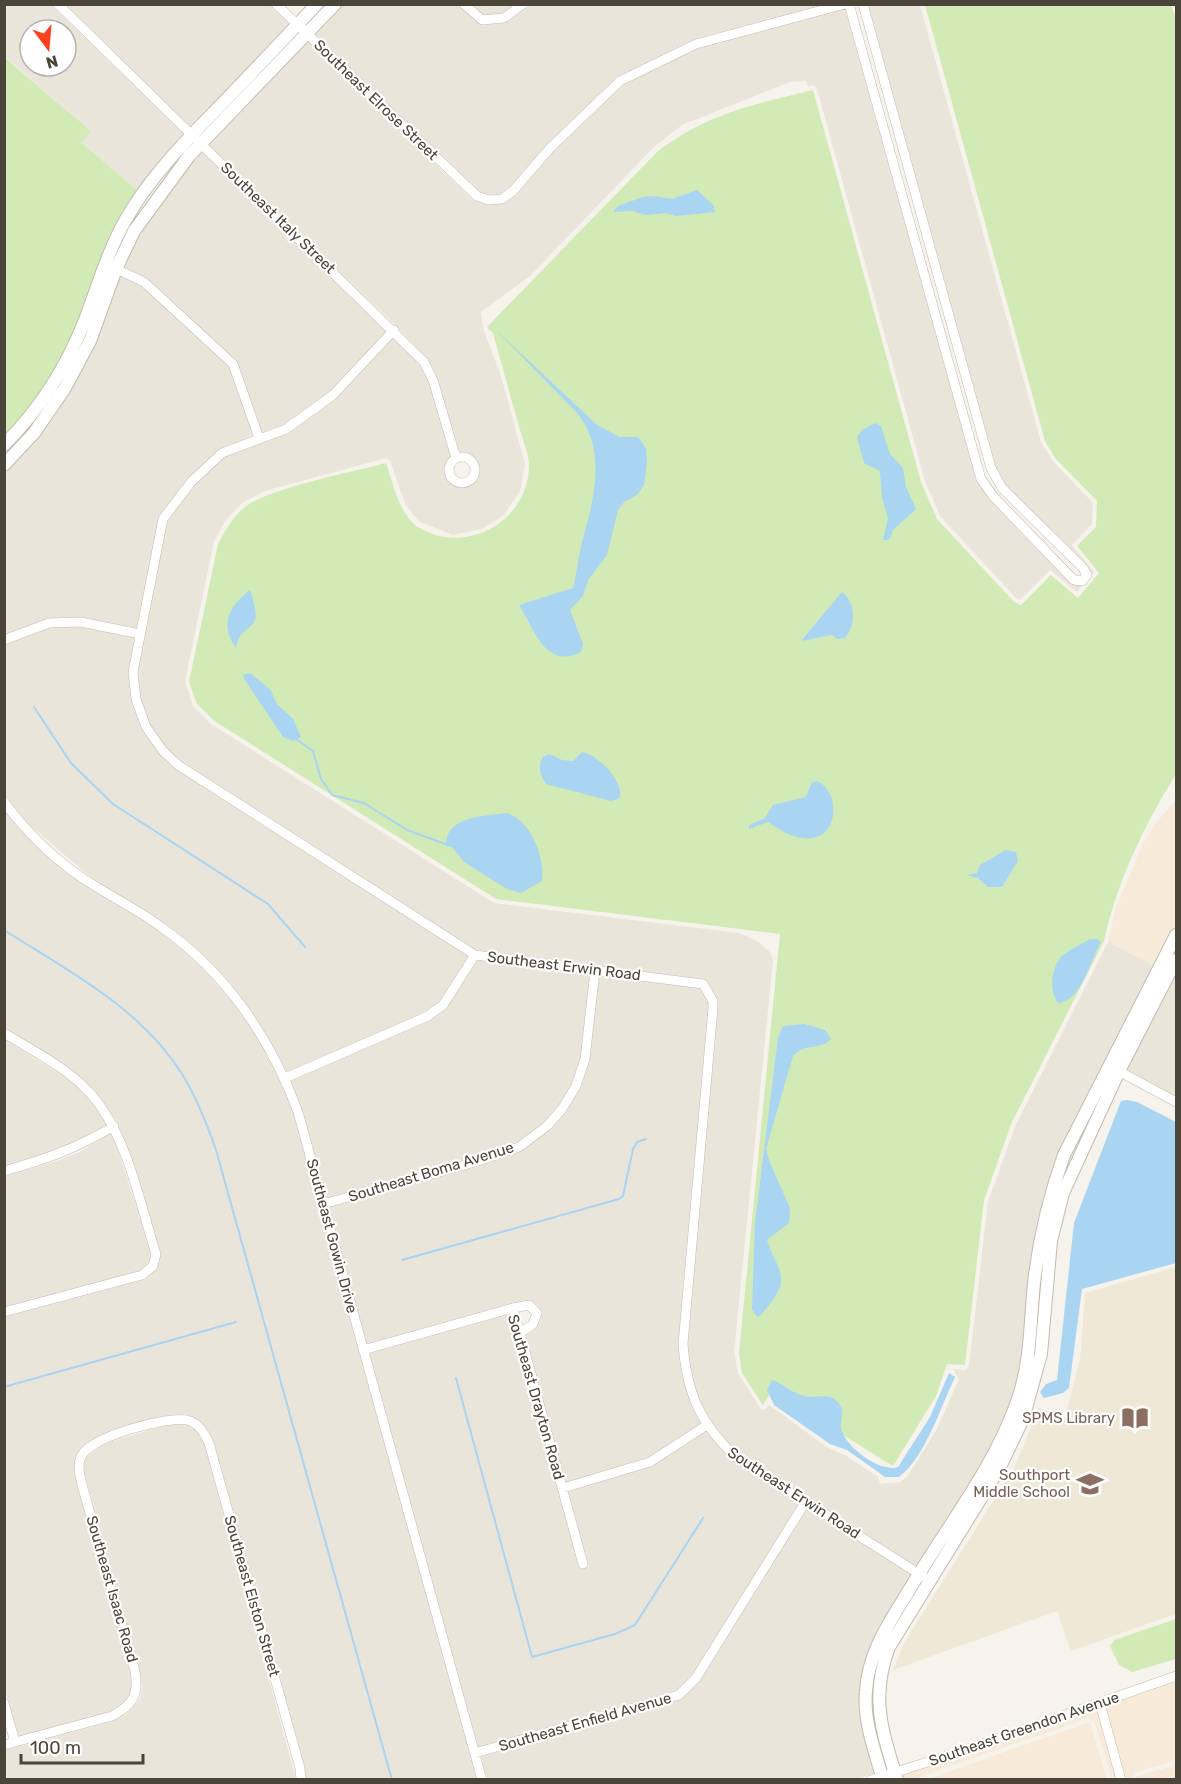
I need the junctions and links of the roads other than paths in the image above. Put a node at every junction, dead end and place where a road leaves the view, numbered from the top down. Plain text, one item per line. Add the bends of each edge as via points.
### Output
1 (58, 4) edge
2 (276, 4) edge
3 (317, 4) edge
4 (335, 4) edge
5 (464, 4) edge
6 (523, 4) edge
7 (847, 4) edge
8 (863, 4) edge
9 (302, 29) junction
10 (196, 139) junction
11 (901, 143) junction
12 (888, 147) junction
13 (104, 264) junction
14 (116, 268) junction
15 (940, 283) junction
16 (927, 286) junction
17 (394, 330) junction
18 (57, 375) junction
19 (69, 381) junction
20 (979, 426) junction
21 (968, 432) junction
22 (259, 438) junction
23 (4, 446) edge
24 (456, 458) dead end
25 (4, 465) edge
26 (140, 634) junction
27 (4, 640) edge
28 (4, 802) edge
29 (1176, 935) edge
30 (475, 955) junction
31 (1170, 964) edge
32 (595, 971) junction
33 (4, 1033) edge
34 (1114, 1068) junction
35 (285, 1078) junction
36 (1176, 1102) edge
37 (114, 1125) junction
38 (4, 1171) edge
39 (323, 1204) junction
40 (1053, 1208) junction
41 (513, 1308) junction
42 (4, 1312) edge
43 (520, 1333) junction
44 (1029, 1341) junction
45 (1042, 1342) junction
46 (363, 1350) junction
47 (189, 1420) joint
48 (707, 1425) junction
49 (994, 1467) junction
50 (563, 1488) junction
51 (806, 1501) junction
52 (583, 1564) dead end
53 (918, 1574) junction
54 (931, 1582) junction
55 (1176, 1676) edge
56 (4, 1703) edge
57 (1100, 1703) junction
58 (15, 1742) junction
59 (4, 1746) edge
60 (475, 1753) junction
61 (896, 1776) edge
62 (879, 1778) edge
63 (301, 1779) edge
64 (482, 1779) edge
65 (1121, 1779) edge

1 - 10 street, Southeast Italy Street
2 - 9 street, Southeast Elrose Street
3 - 9 street
4 - 9 street
5 - 6 street via 482,20 504,18
7 - 9 street, Southeast Elrose Street via 696,44 620,81 550,148 513,191 495,200 477,196
7 - 12 street
8 - 11 street
9 - 10 street
10 - 13 street via 168,159 138,200
10 - 14 street via 134,231
10 - 17 street, Southeast Italy Street
11 - 12 street
11 - 15 street
12 - 16 street
13 - 14 street
13 - 18 street via 85,319
14 - 19 street via 90,341
14 - 22 street via 144,282 233,364
15 - 16 street
15 - 20 street
16 - 21 street
17 - 22 street, Southeast Erwin Road via 333,395 286,429
17 - 24 street, Southeast Italy Street via 424,362 433,380
18 - 19 street
18 - 23 street via 37,408
19 - 25 street via 34,433
20 - 21 street
20 - 21 street via 991,468 1002,488 1083,568 1085,579 1078,582 1069,575 986,488
22 - 26 street, Southeast Erwin Road via 222,453 191,482 163,519
26 - 27 street via 81,622 50,622
26 - 30 street, Southeast Erwin Road via 133,672 135,699 146,727 163,751 178,765
28 - 35 street, Southeast Gowin Drive via 22,825 58,858 192,951 254,1023
29 - 31 street
30 - 32 street, Southeast Erwin Road
30 - 35 street via 443,1005 428,1016
31 - 34 street
32 - 39 street, Southeast Boma Avenue via 585,1059 576,1086 547,1126 519,1147
32 - 48 street, Southeast Erwin Road via 703,984 713,1001 682,1344 686,1376
33 - 37 street via 68,1073 90,1093
34 - 36 street
34 - 40 street via 1064,1155
35 - 39 street, Southeast Gowin Drive
37 - 38 street via 80,1147
37 - 42 street via 156,1254 153,1266 142,1275
39 - 46 street, Southeast Gowin Drive
40 - 44 street via 1034,1284
40 - 45 street
41 - 43 street, Southeast Drayton Road
41 - 43 street via 529,1305 537,1313 533,1324
41 - 46 street, Southeast Drayton Road
43 - 50 street, Southeast Drayton Road
44 - 45 street
44 - 49 street via 1018,1399
45 - 49 street via 1029,1403
46 - 60 street, Southeast Gowin Drive
47 - 58 street, Southeast Isaac Road via 169,1420 101,1439 81,1456 82,1485 135,1671 135,1698 126,1709 112,1716
47 - 63 street, Southeast Elston Street via 200,1427 209,1443
48 - 50 street via 650,1462
48 - 51 street, Southeast Erwin Road via 738,1459
49 - 53 street
49 - 54 street
50 - 52 street, Southeast Drayton Road
51 - 53 street, Southeast Erwin Road
51 - 60 street, Southeast Enfield Avenue via 696,1678 679,1695
53 - 54 street, Southeast Erwin Road
53 - 62 street via 882,1634 867,1674 866,1710
54 - 61 street via 889,1647 880,1673 878,1711
55 - 57 street, Southeast Greendon Avenue
56 - 58 street
57 - 61 street, Southeast Greendon Avenue
57 - 65 street
58 - 59 street, Southeast Isaac Road
60 - 64 street, Southeast Gowin Drive
61 - 62 street, Southeast Greendon Avenue

